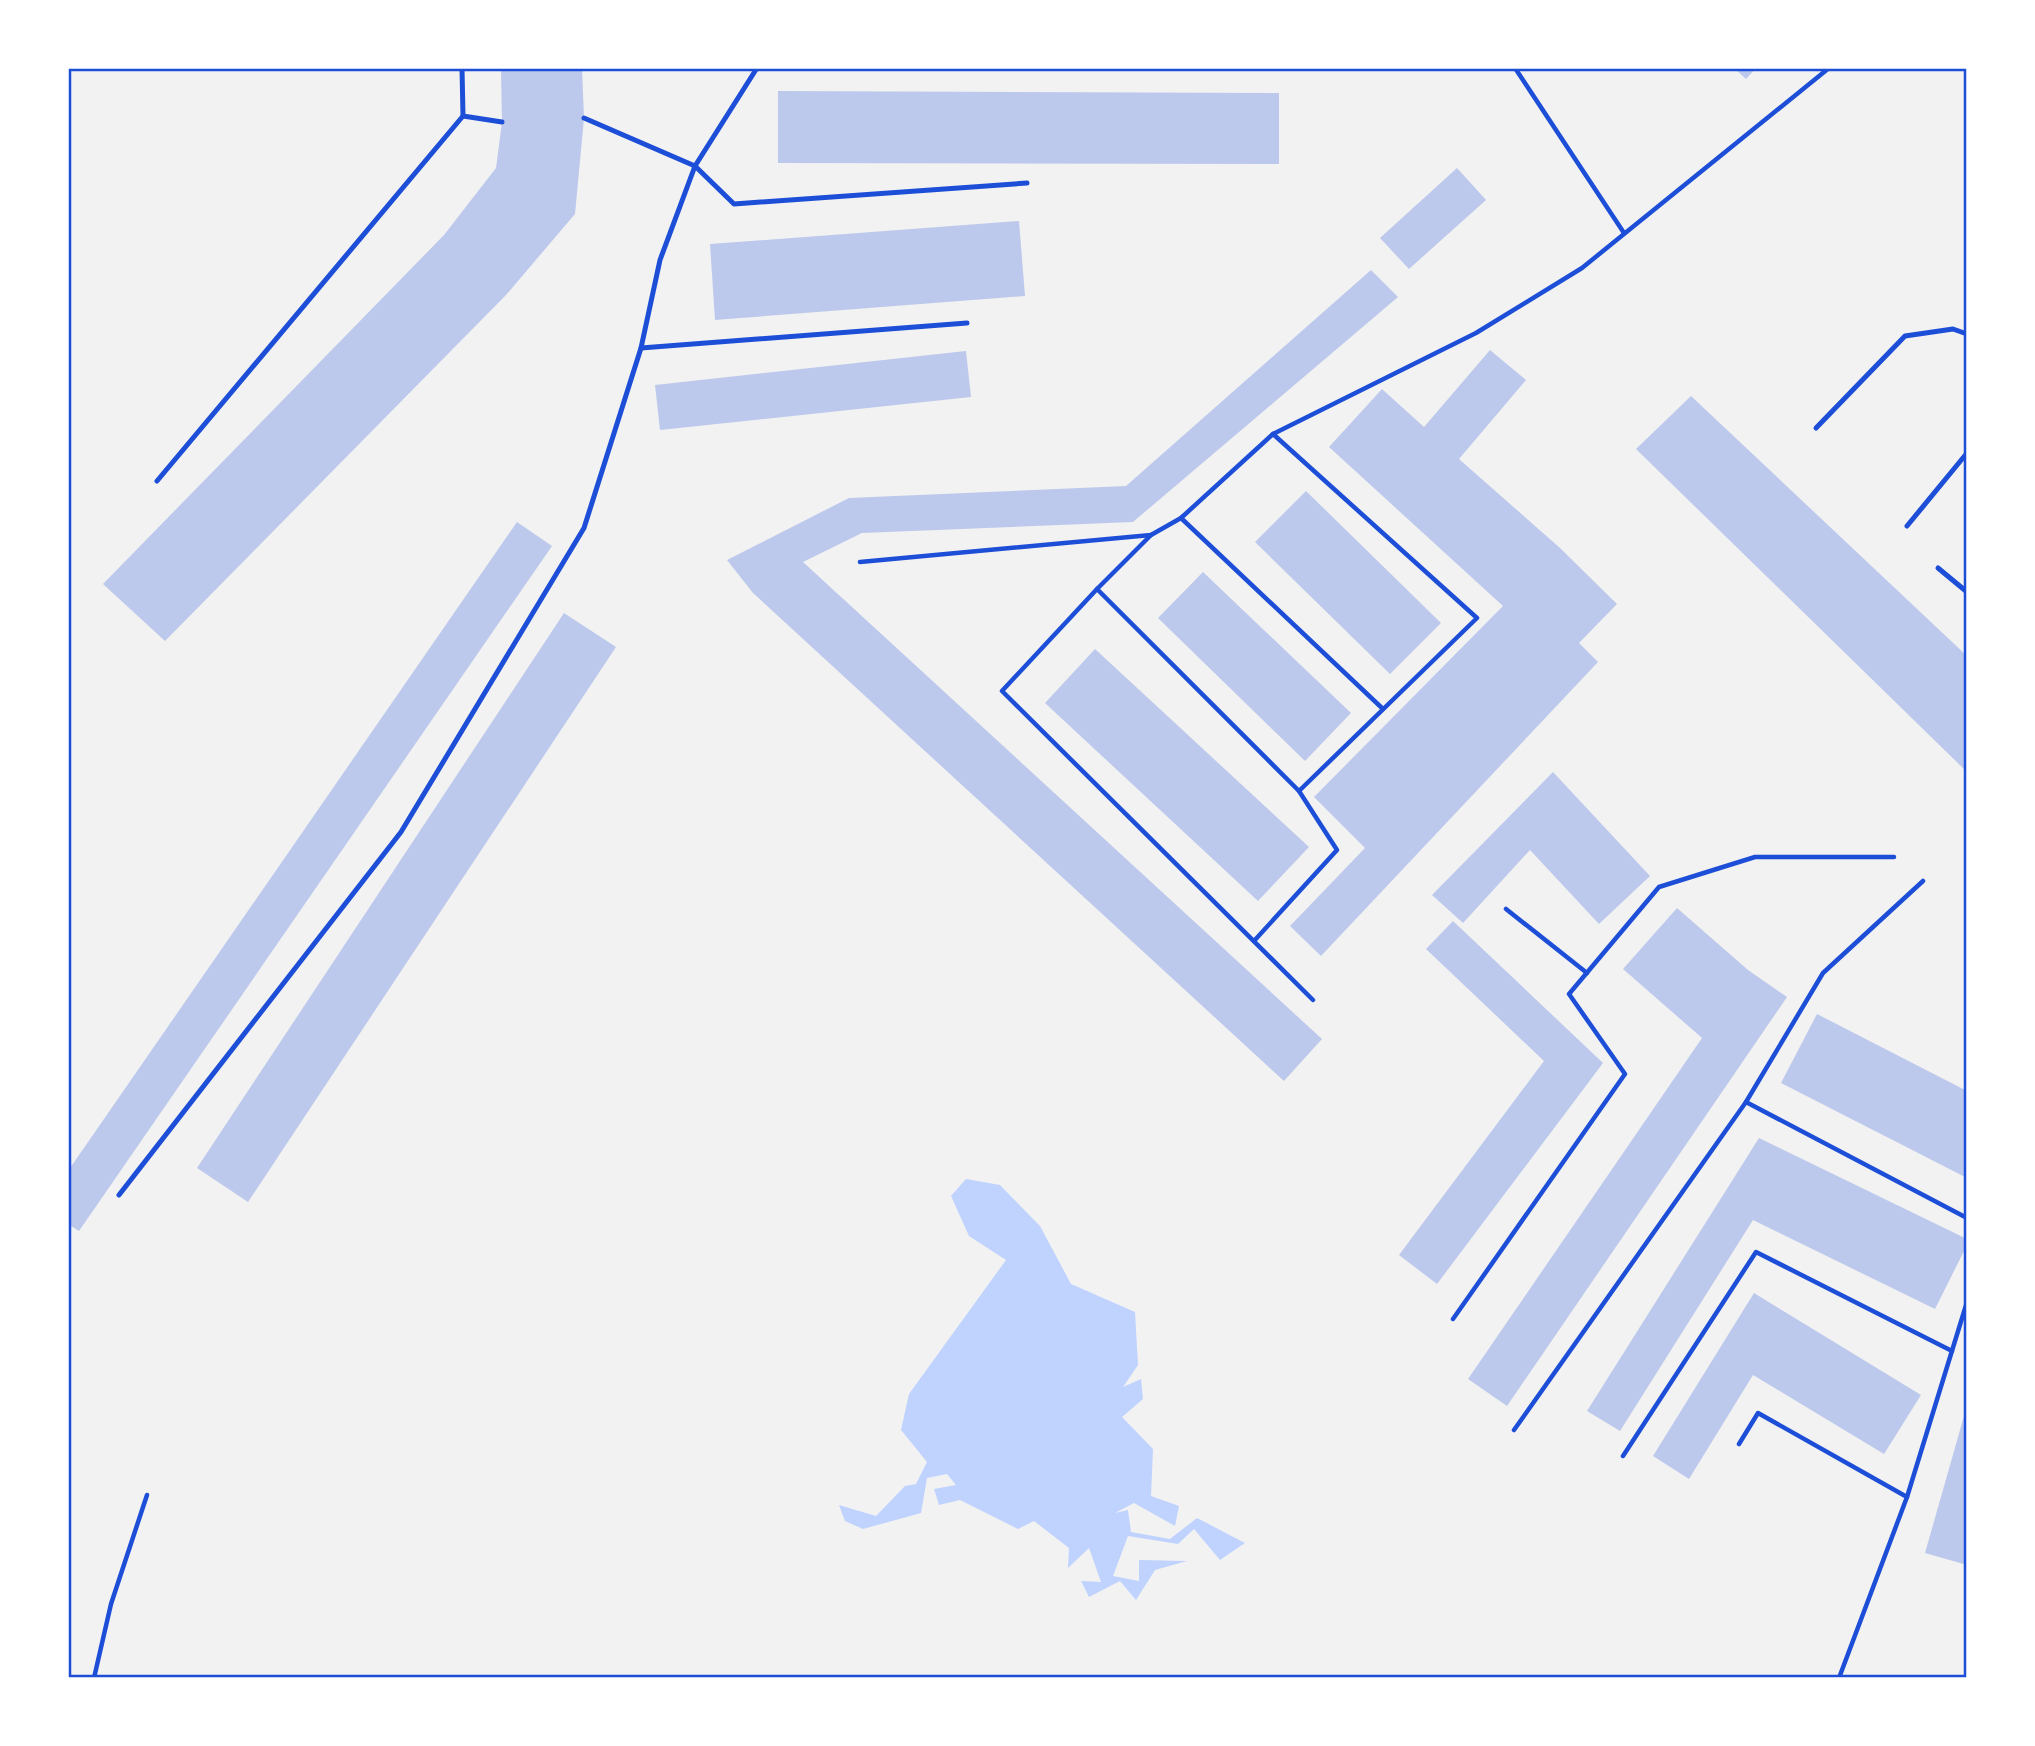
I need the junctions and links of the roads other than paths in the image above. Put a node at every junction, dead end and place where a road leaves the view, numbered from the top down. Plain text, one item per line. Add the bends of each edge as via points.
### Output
1 (462, 68) edge
2 (757, 68) edge
3 (463, 116) junction
4 (584, 118) dead end
5 (502, 122) dead end
6 (695, 166) junction
7 (1027, 183) dead end
8 (967, 323) dead end
9 (1967, 334) edge
10 (642, 348) junction
11 (1816, 428) dead end
12 (1967, 453) edge
13 (158, 481) dead end
14 (1906, 526) dead end
15 (1938, 568) dead end
16 (1967, 592) edge
17 (119, 1195) dead end

1 - 3 lane
2 - 6 lane
3 - 5 lane
3 - 13 lane
4 - 6 lane
6 - 7 lane via 734,204
6 - 10 lane via 660,260
8 - 10 lane
9 - 11 lane via 1953,329 1905,336
10 - 17 lane via 584,528 401,832
12 - 14 lane
15 - 16 lane

